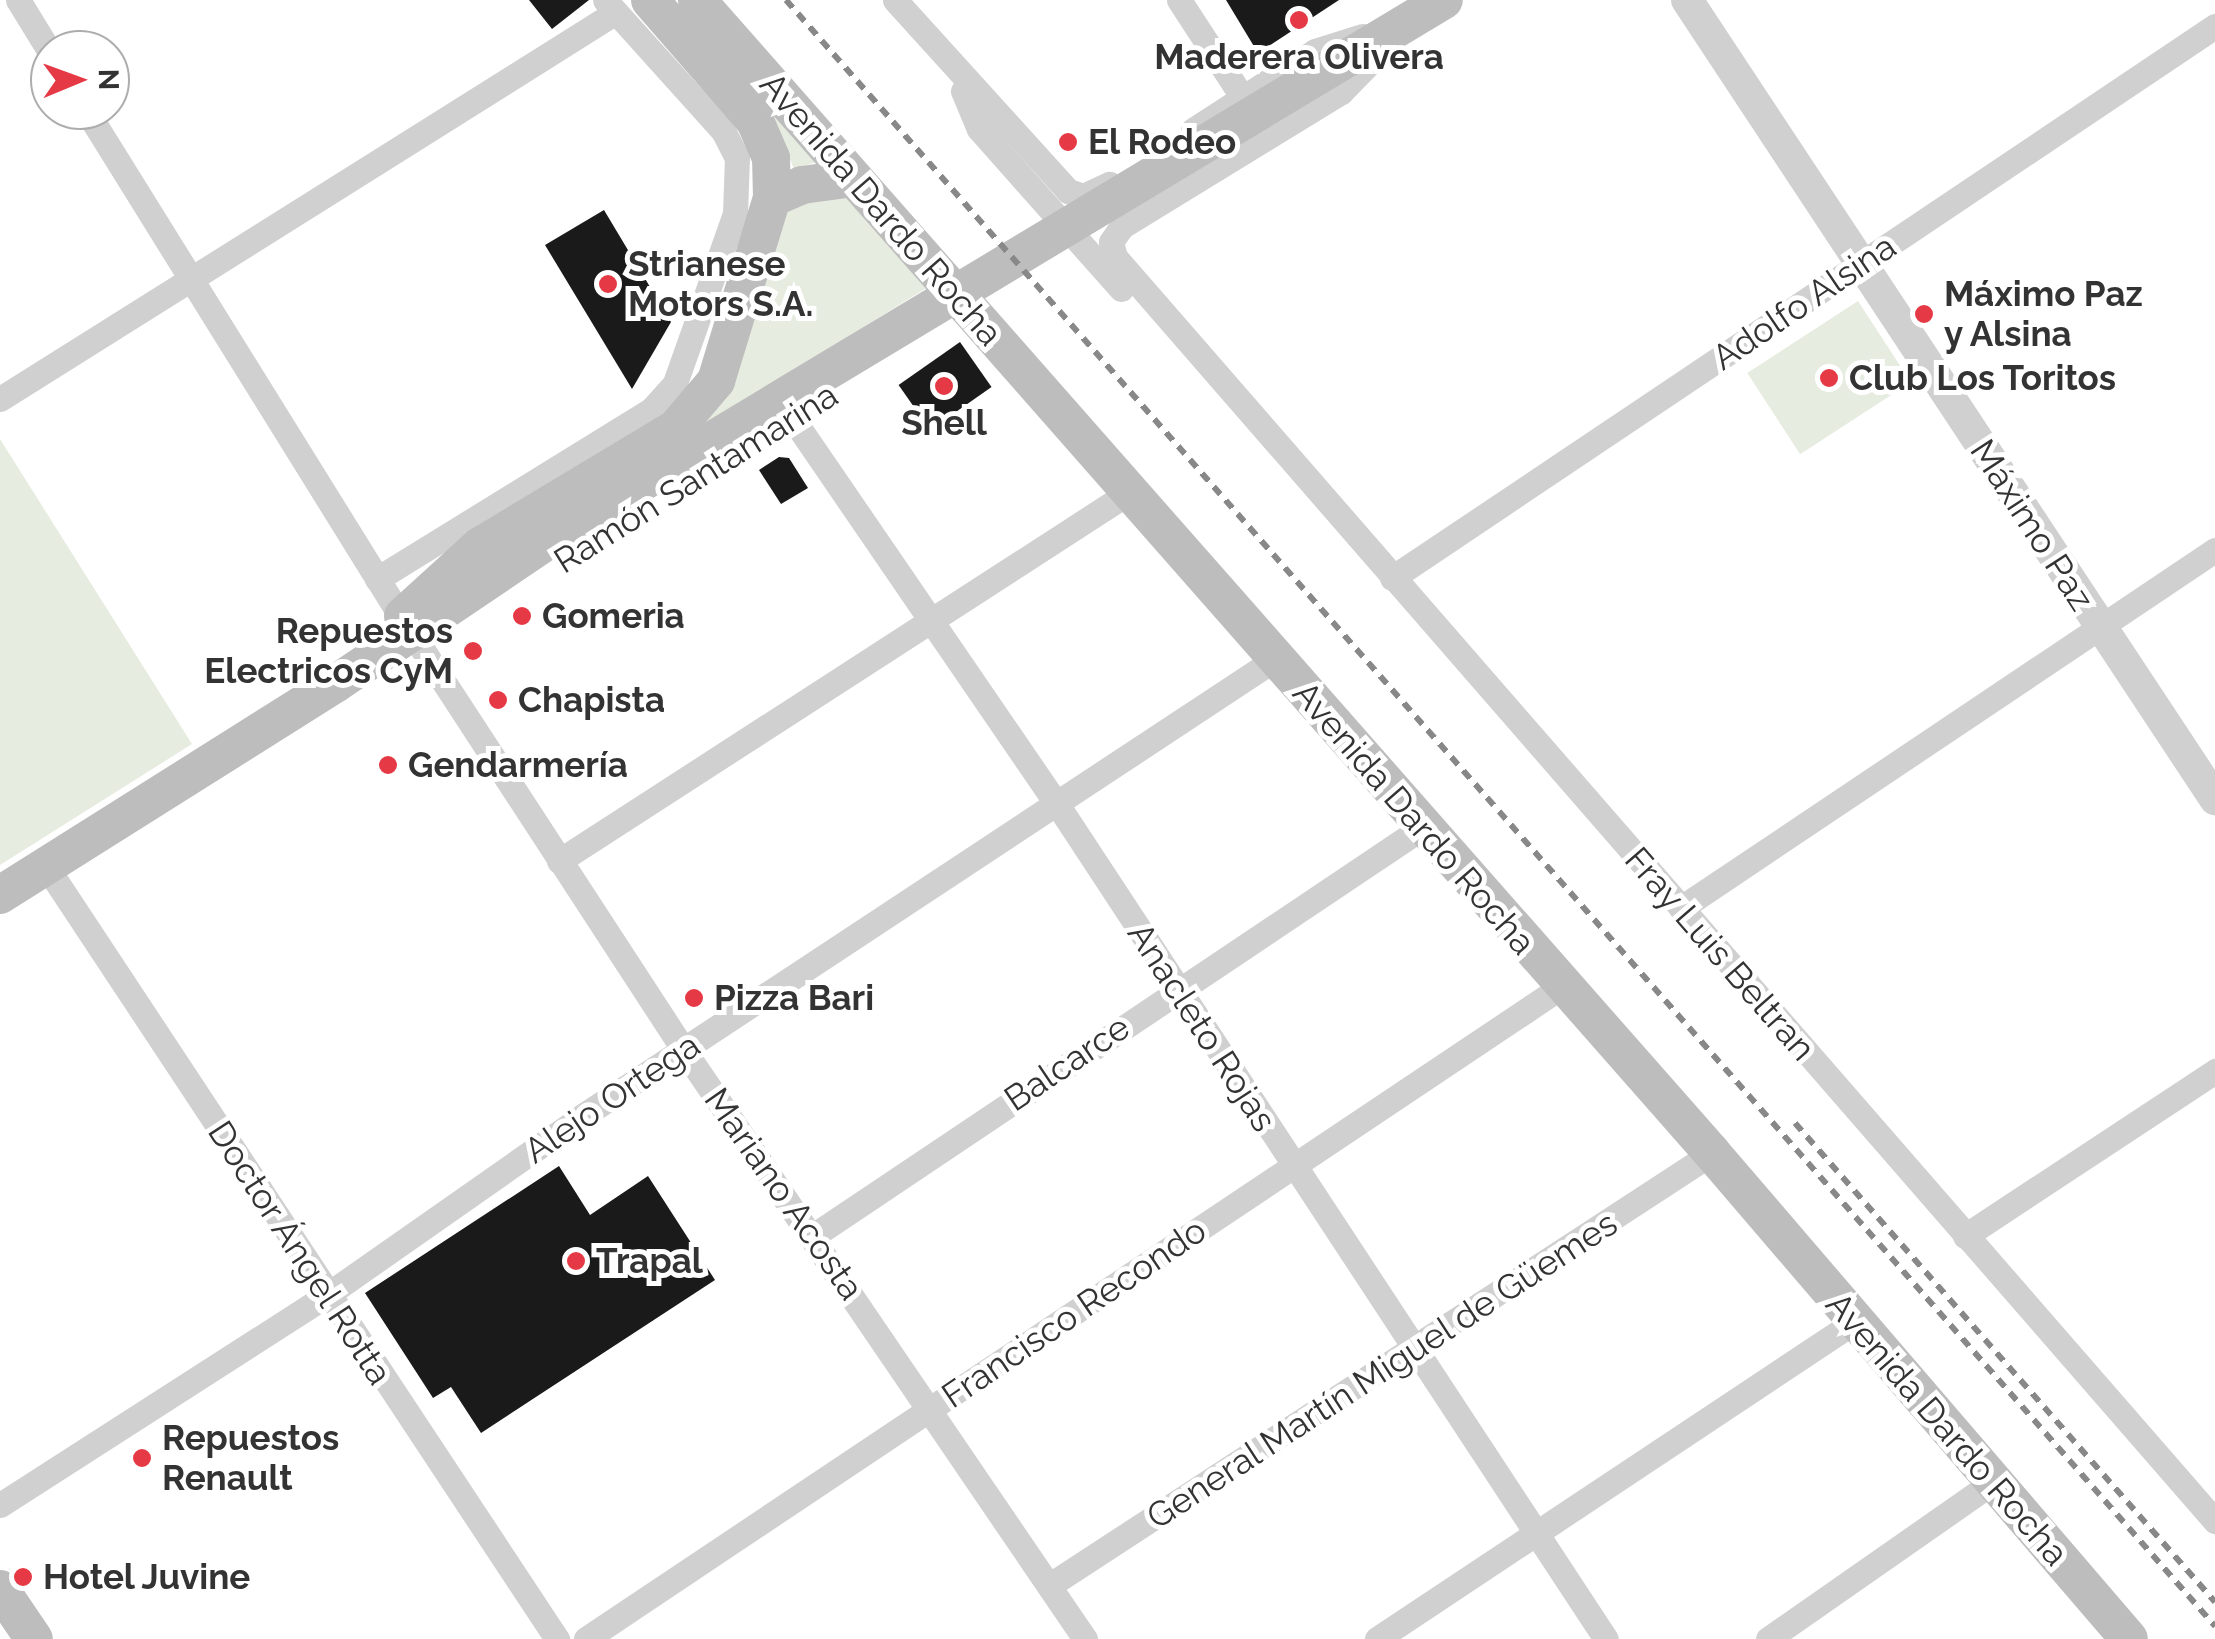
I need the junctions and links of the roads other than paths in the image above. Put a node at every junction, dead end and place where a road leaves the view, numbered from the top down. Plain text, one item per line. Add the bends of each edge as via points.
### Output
1 (18, 0) edge
2 (698, 0) edge
3 (895, 0) edge
4 (1179, 0) edge
5 (1444, 0) edge
6 (1687, 0) edge
7 (624, 4) edge
8 (1410, 21) junction
9 (2215, 26) edge
10 (36, 30) edge
11 (1243, 98) junction
12 (99, 130) edge
13 (854, 178) junction
14 (755, 195) junction
15 (1057, 197) junction
16 (1105, 252) junction
17 (1860, 264) junction
18 (190, 276) junction
19 (971, 309) junction
20 (0, 398) edge
21 (793, 419) junction
22 (1128, 492) junction
23 (2215, 550) edge
24 (1392, 578) junction
25 (377, 579) junction
26 (932, 621) junction
27 (2099, 627) junction
28 (411, 632) junction
29 (1275, 659) junction
30 (2215, 799) edge
31 (1057, 804) junction
32 (1423, 827) junction
33 (559, 862) junction
34 (46, 866) junction
35 (0, 895) edge
36 (1681, 908) junction
37 (1562, 987) junction
38 (1176, 988) junction
39 (684, 1049) junction
40 (2215, 1071) edge
41 (1712, 1154) junction
42 (1294, 1167) junction
43 (813, 1236) junction
44 (1965, 1236) junction
45 (328, 1295) junction
46 (1854, 1322) junction
47 (1414, 1352) junction
48 (931, 1407) junction
49 (1992, 1483) junction
50 (0, 1505) edge
51 (2215, 1521) edge
52 (1536, 1532) junction
53 (1050, 1585) junction
54 (0, 1589) edge
55 (34, 1639) edge
56 (557, 1639) edge
57 (586, 1639) edge
58 (1085, 1639) edge
59 (1377, 1639) edge
60 (1606, 1639) edge
61 (1768, 1639) edge
62 (2129, 1639) edge

1 - 10 street
2 - 13 main road, Avenida Dardo Rocha
3 - 15 street, Fray Luis Beltran
4 - 11 street
5 - 8 main road, Ramón Santamarina
6 - 17 street, Máximo Paz
7 - 14 main road, Avenida Dardo Rocha via 756,121 772,158
7 - 18 street
8 - 11 street via 1315,51
8 - 16 street via 1342,92 1122,226
8 - 28 main road, Ramón Santamarina via 568,527
9 - 17 street, Adolfo Alsina
11 - 15 street via 1096,192
12 - 18 street, Mariano Acosta
13 - 14 main road
13 - 19 main road, Avenida Dardo Rocha
14 - 25 street via 666,398
14 - 28 main road, Ramón Santamarina via 704,402 676,428 480,546
15 - 16 street, Fray Luis Beltran
16 - 24 street, Fray Luis Beltran
17 - 24 street, Adolfo Alsina
17 - 27 street, Máximo Paz
18 - 20 street
18 - 25 street, Mariano Acosta
19 - 21 main road, Ramón Santamarina
19 - 22 main road, Avenida Dardo Rocha
21 - 26 street, Anacleto Rojas
21 - 28 main road, Ramón Santamarina
22 - 26 street
22 - 29 main road, Avenida Dardo Rocha
23 - 27 street
24 - 36 street, Fray Luis Beltran
25 - 28 street, Mariano Acosta
26 - 31 street, Anacleto Rojas
26 - 33 street
27 - 30 street, Máximo Paz
27 - 36 street
28 - 33 street, Mariano Acosta
28 - 34 main road, Ramón Santamarina
29 - 31 street, Alejo Ortega
29 - 32 main road, Avenida Dardo Rocha
31 - 38 street, Anacleto Rojas
31 - 39 street, Alejo Ortega
32 - 37 main road, Avenida Dardo Rocha
32 - 38 street, Balcarce
33 - 39 street, Mariano Acosta
34 - 35 main road, Ramón Santamarina
34 - 45 street, Doctor Ángel Rotta
36 - 44 street, Fray Luis Beltran
37 - 41 main road, Avenida Dardo Rocha
37 - 42 street, Francisco Recondo
38 - 42 street, Anacleto Rojas
38 - 43 street, Balcarce
39 - 43 street, Mariano Acosta
39 - 45 street, Alejo Ortega
40 - 44 street
41 - 46 main road, Avenida Dardo Rocha
41 - 47 street, General Martín Miguel de Güemes
42 - 47 street, Anacleto Rojas
42 - 48 street, Francisco Recondo
43 - 48 street, Mariano Acosta
44 - 51 street, Fray Luis Beltran
45 - 50 street, Alejo Ortega
45 - 56 street, Doctor Ángel Rotta
46 - 49 main road, Avenida Dardo Rocha
46 - 52 street
47 - 52 street, Anacleto Rojas
47 - 53 street, General Martín Miguel de Güemes
48 - 53 street, Mariano Acosta
48 - 57 street, Francisco Recondo
49 - 61 street
49 - 62 main road, Avenida Dardo Rocha
52 - 59 street
52 - 60 street, Anacleto Rojas
53 - 58 street, Mariano Acosta
54 - 55 main road

